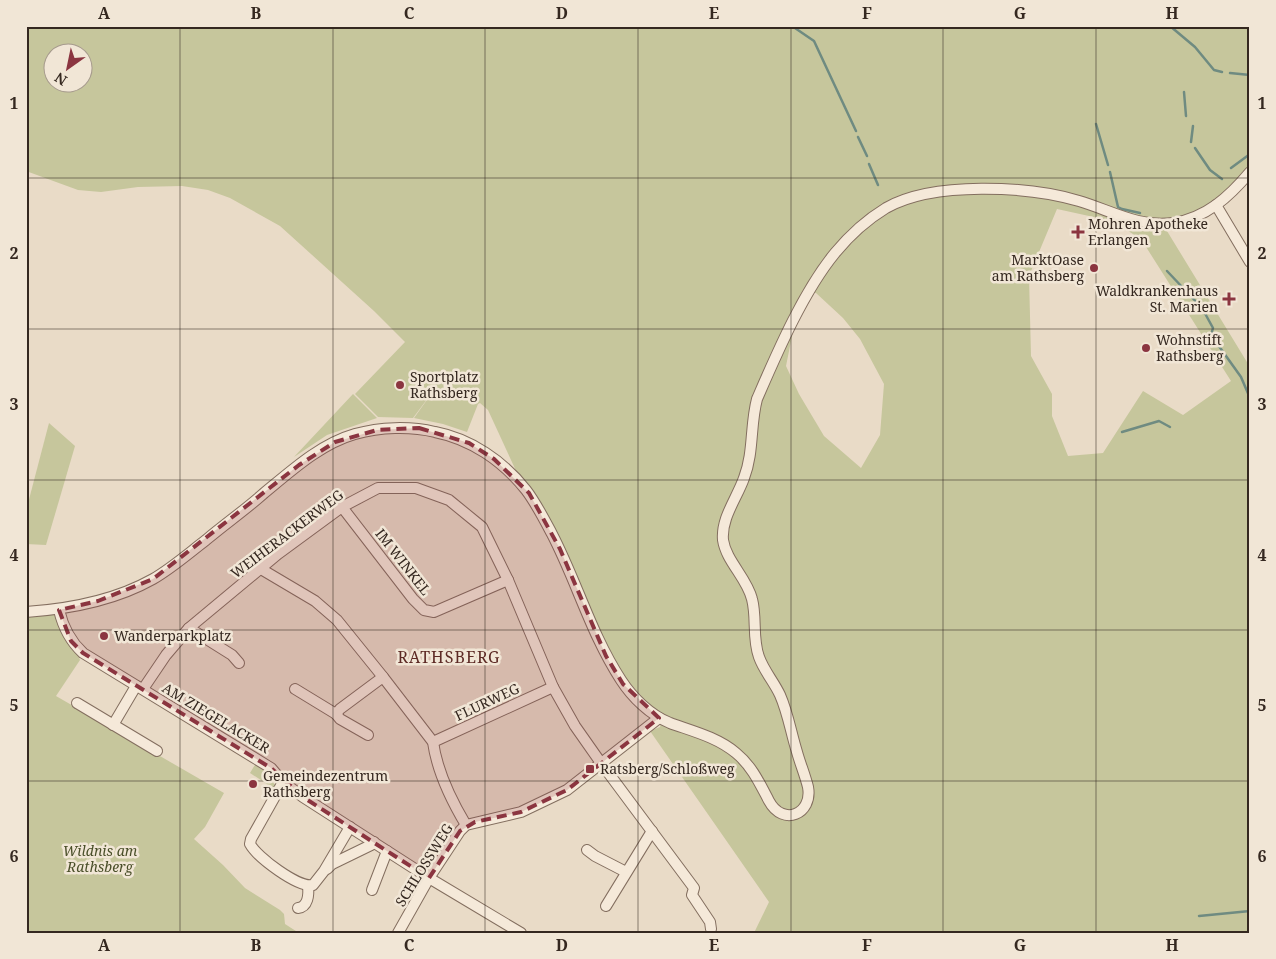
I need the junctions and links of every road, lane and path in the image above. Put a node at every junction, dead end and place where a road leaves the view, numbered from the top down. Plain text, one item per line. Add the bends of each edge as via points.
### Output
1 (1250, 172) edge
2 (1216, 206) junction
3 (1250, 262) edge
4 (342, 507) junction
5 (261, 569) junction
6 (508, 580) junction
7 (59, 610) junction
8 (26, 612) edge
9 (189, 628) junction
10 (238, 663) dead end
11 (383, 677) junction
12 (553, 687) junction
13 (139, 688) junction
14 (295, 689) dead end
15 (77, 703) dead end
16 (336, 714) junction
17 (658, 718) junction
18 (113, 725) junction
19 (368, 735) dead end
20 (433, 742) junction
21 (157, 750) dead end
22 (601, 763) junction
23 (284, 782) junction
24 (466, 825) junction
25 (350, 827) junction
26 (652, 831) junction
27 (374, 842) junction
28 (587, 850) dead end
29 (387, 851) junction
30 (324, 871) junction
31 (626, 872) junction
32 (429, 878) junction
33 (308, 886) junction
34 (372, 890) dead end
35 (606, 906) dead end
36 (298, 908) dead end
37 (712, 930) dead end
38 (398, 933) edge
39 (521, 933) edge

1 - 2 street
2 - 3 street
2 - 17 street via 1174,223 1146,224 1047,193 966,190 922,195 894,204 871,219 836,252 817,278 757,399 751,457 723,534 724,544 752,598 757,652 779,692 789,722 808,792 807,803 796,814 780,814 773,808 755,774 733,750 707,736
4 - 5 street, WEIHERACKERWEG
4 - 6 street, WEIHERACKERWEG via 378,488 416,488 449,500 482,527
4 - 6 street, IM WINKEL via 424,610 434,612
5 - 9 street, WEIHERACKERWEG
5 - 11 street via 327,611
6 - 12 street, WEIHERACKERWEG
7 - 8 street
7 - 13 street, AM ZIEGELACKER via 71,641 82,654
7 - 17 street via 122,594 152,579 299,465 335,442 377,430 419,428 469,443 494,459 529,493 560,549 606,656 624,684
9 - 10 street via 232,655
9 - 13 street, WEIHERACKERWEG
11 - 16 street
11 - 20 street
12 - 20 street, FLURWEG
12 - 22 street, WEIHERACKERWEG
13 - 18 street
13 - 23 street, AM ZIEGELACKER via 270,768
14 - 16 street
15 - 18 street
16 - 19 street
17 - 22 street, SCHLOSSWEG
18 - 21 street
20 - 24 street via 442,775
22 - 24 street, SCHLOSSWEG via 567,790 521,812
22 - 26 street, WEIHERACKERWEG
23 - 25 street, AM ZIEGELACKER
23 - 33 street via 250,844 280,872
24 - 32 street, SCHLOSSWEG
25 - 27 street, AM ZIEGELACKER
25 - 30 street
26 - 31 street
26 - 37 street, WEIHERACKERWEG via 694,888 692,895
27 - 29 street, AM ZIEGELACKER
27 - 30 street
28 - 31 street
29 - 32 street, AM ZIEGELACKER
29 - 34 street
30 - 33 street via 313,885
31 - 35 street
32 - 38 street, SCHLOSSWEG
32 - 39 street, AM ZIEGELACKER
33 - 36 street via 306,905

